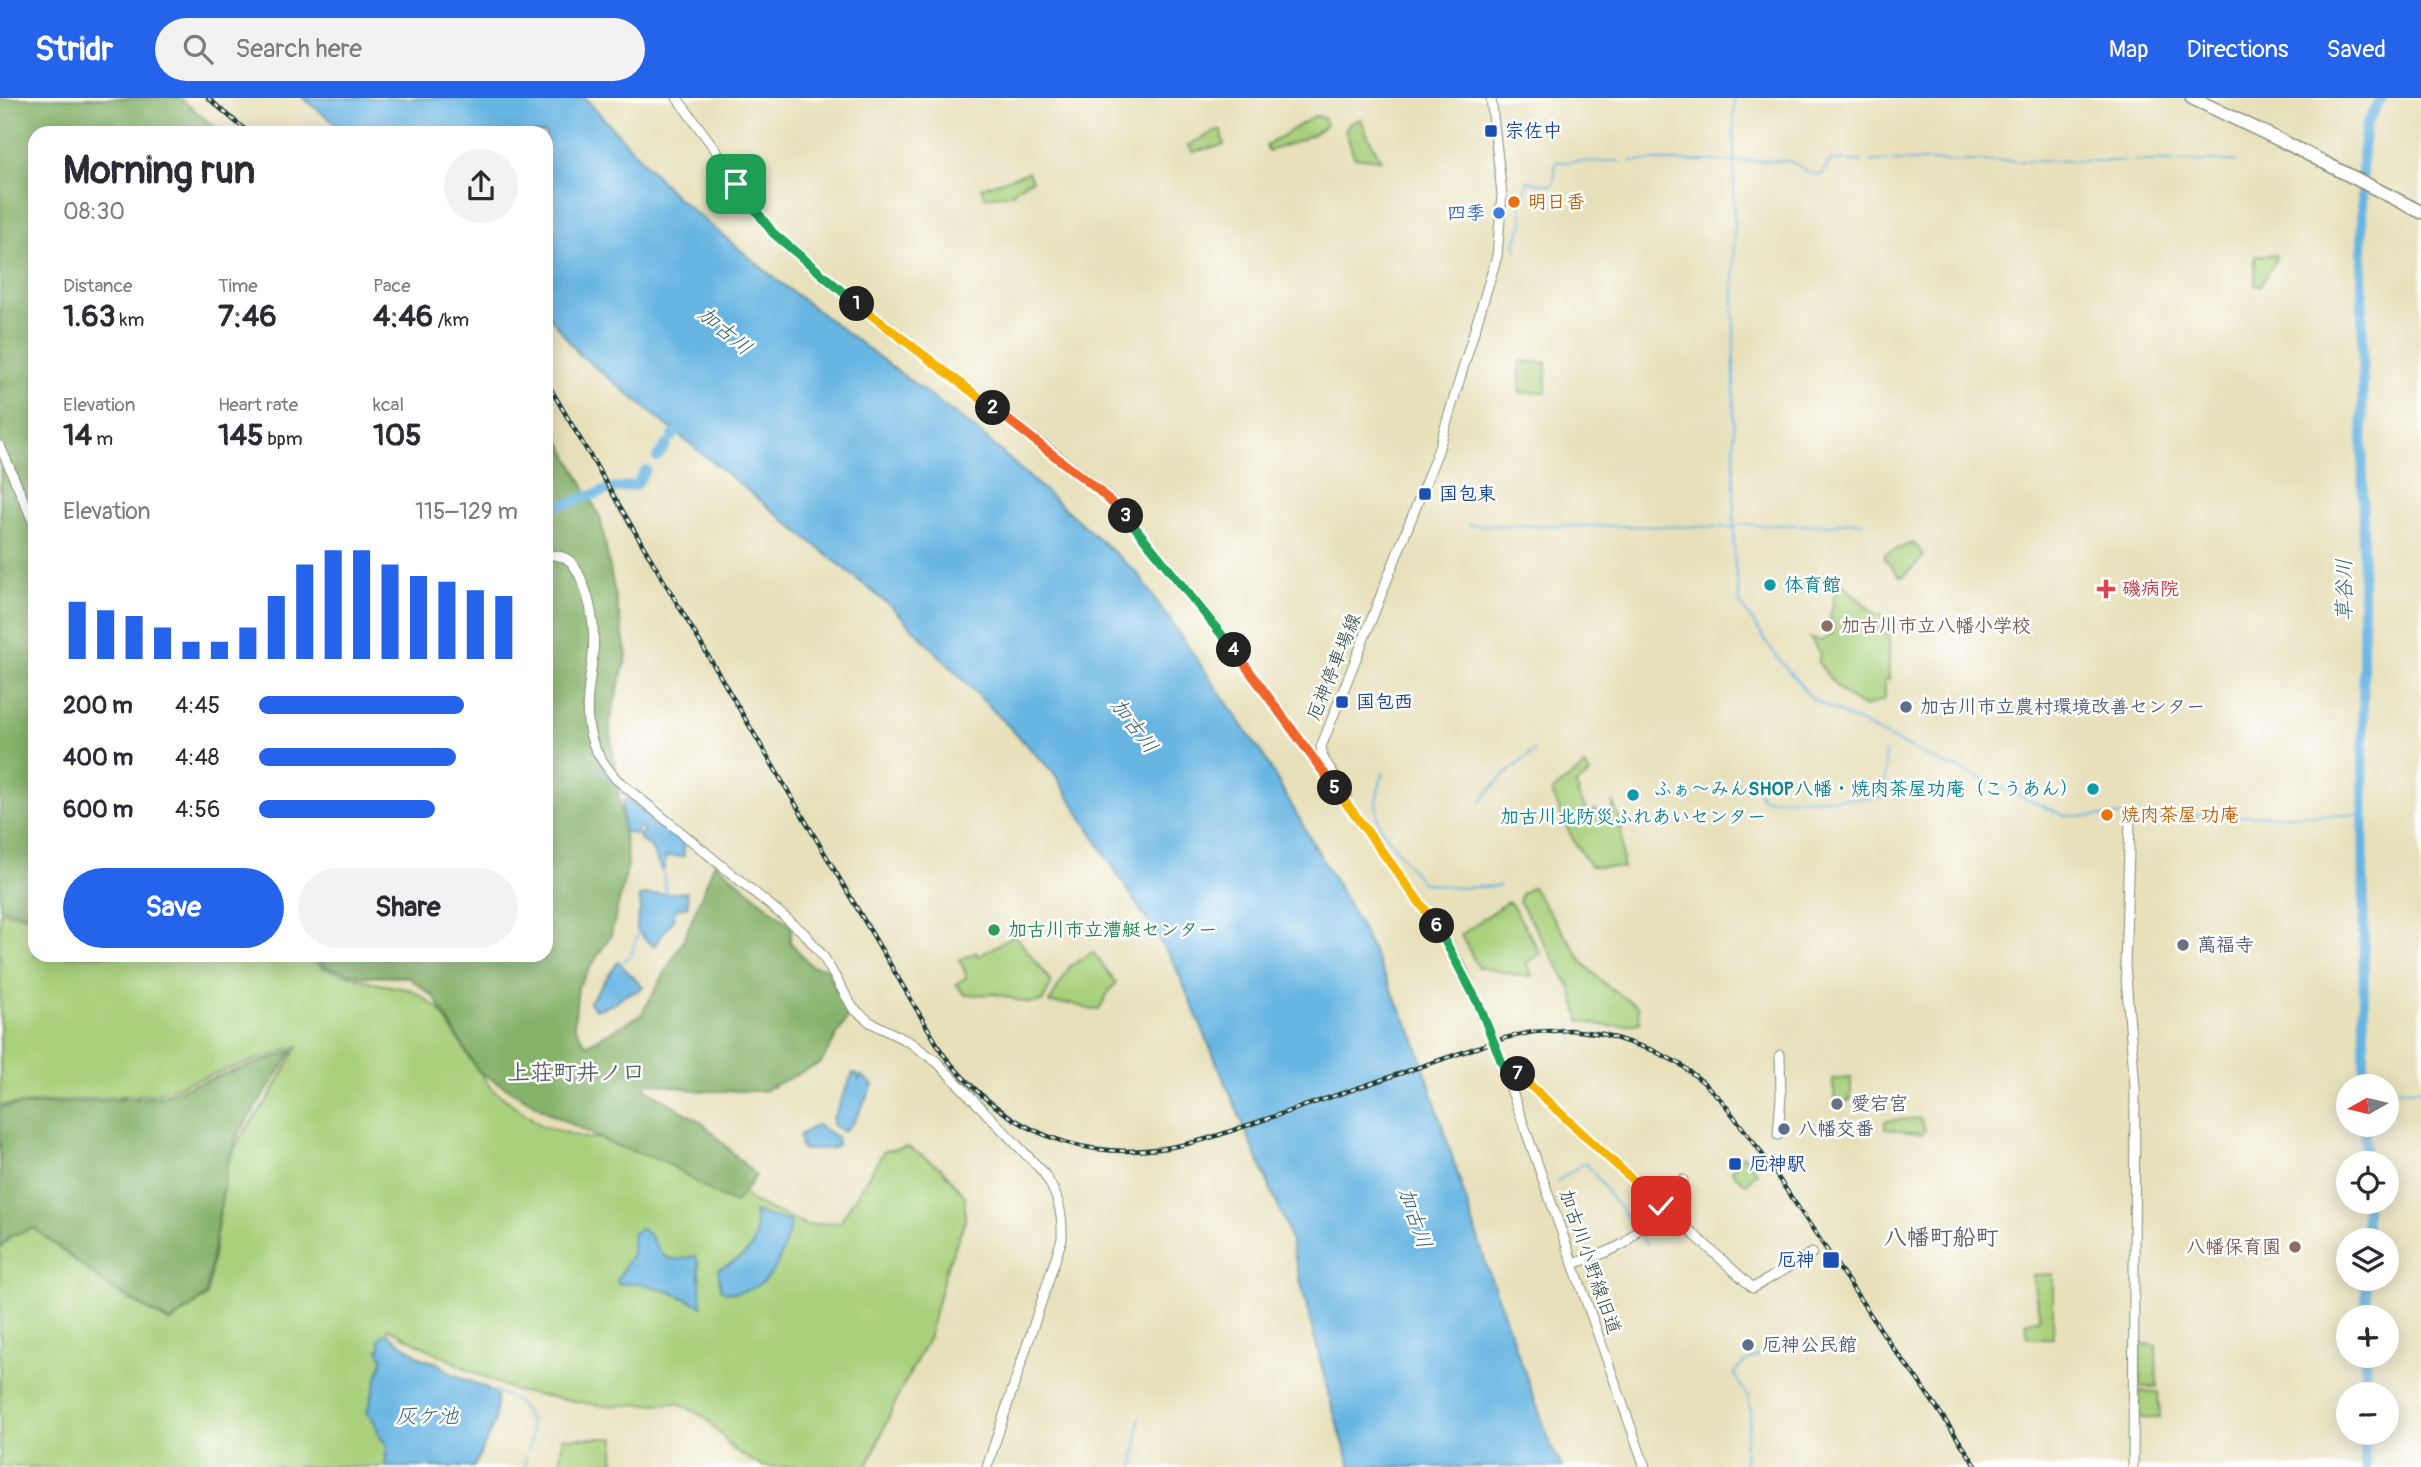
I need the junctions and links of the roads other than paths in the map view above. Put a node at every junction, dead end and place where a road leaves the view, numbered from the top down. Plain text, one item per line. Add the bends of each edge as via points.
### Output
1 (677, 98) edge
2 (1491, 98) edge
3 (2192, 98) edge
4 (2207, 98) edge
5 (2421, 204) edge
6 (2421, 212) edge
7 (0, 446) edge
8 (28, 509) edge
9 (553, 556) edge
10 (1354, 813) junction
11 (2130, 820) dead end
12 (1780, 1055) dead end
13 (1504, 1068) junction
14 (1778, 1135) dead end
15 (1683, 1180) dead end
16 (1661, 1206) junction
17 (1812, 1253) dead end
18 (1573, 1264) junction
19 (987, 1467) edge
20 (1645, 1467) edge
21 (2133, 1467) edge

1 - 10 street via 773,233 857,304 1108,497 1217,627
2 - 10 street, 厄神停車場線 via 1502,194 1497,256 1438,451 1321,747
3 - 6 highway
4 - 5 highway
7 - 8 street
9 - 19 street via 575,564 590,599 593,652 588,721 604,764 616,779 804,933 853,1008 937,1062 1043,1172 1054,1190 1061,1209 1062,1239
10 - 13 street, 厄神停車場線 via 1444,936
11 - 21 street via 2125,965 2135,1087
12 - 14 street
13 - 16 street via 1514,1071
13 - 18 street, 加古川小野線旧道
15 - 16 street
16 - 17 street via 1753,1288
16 - 18 street via 1625,1243
18 - 20 street, 加古川小野線旧道

